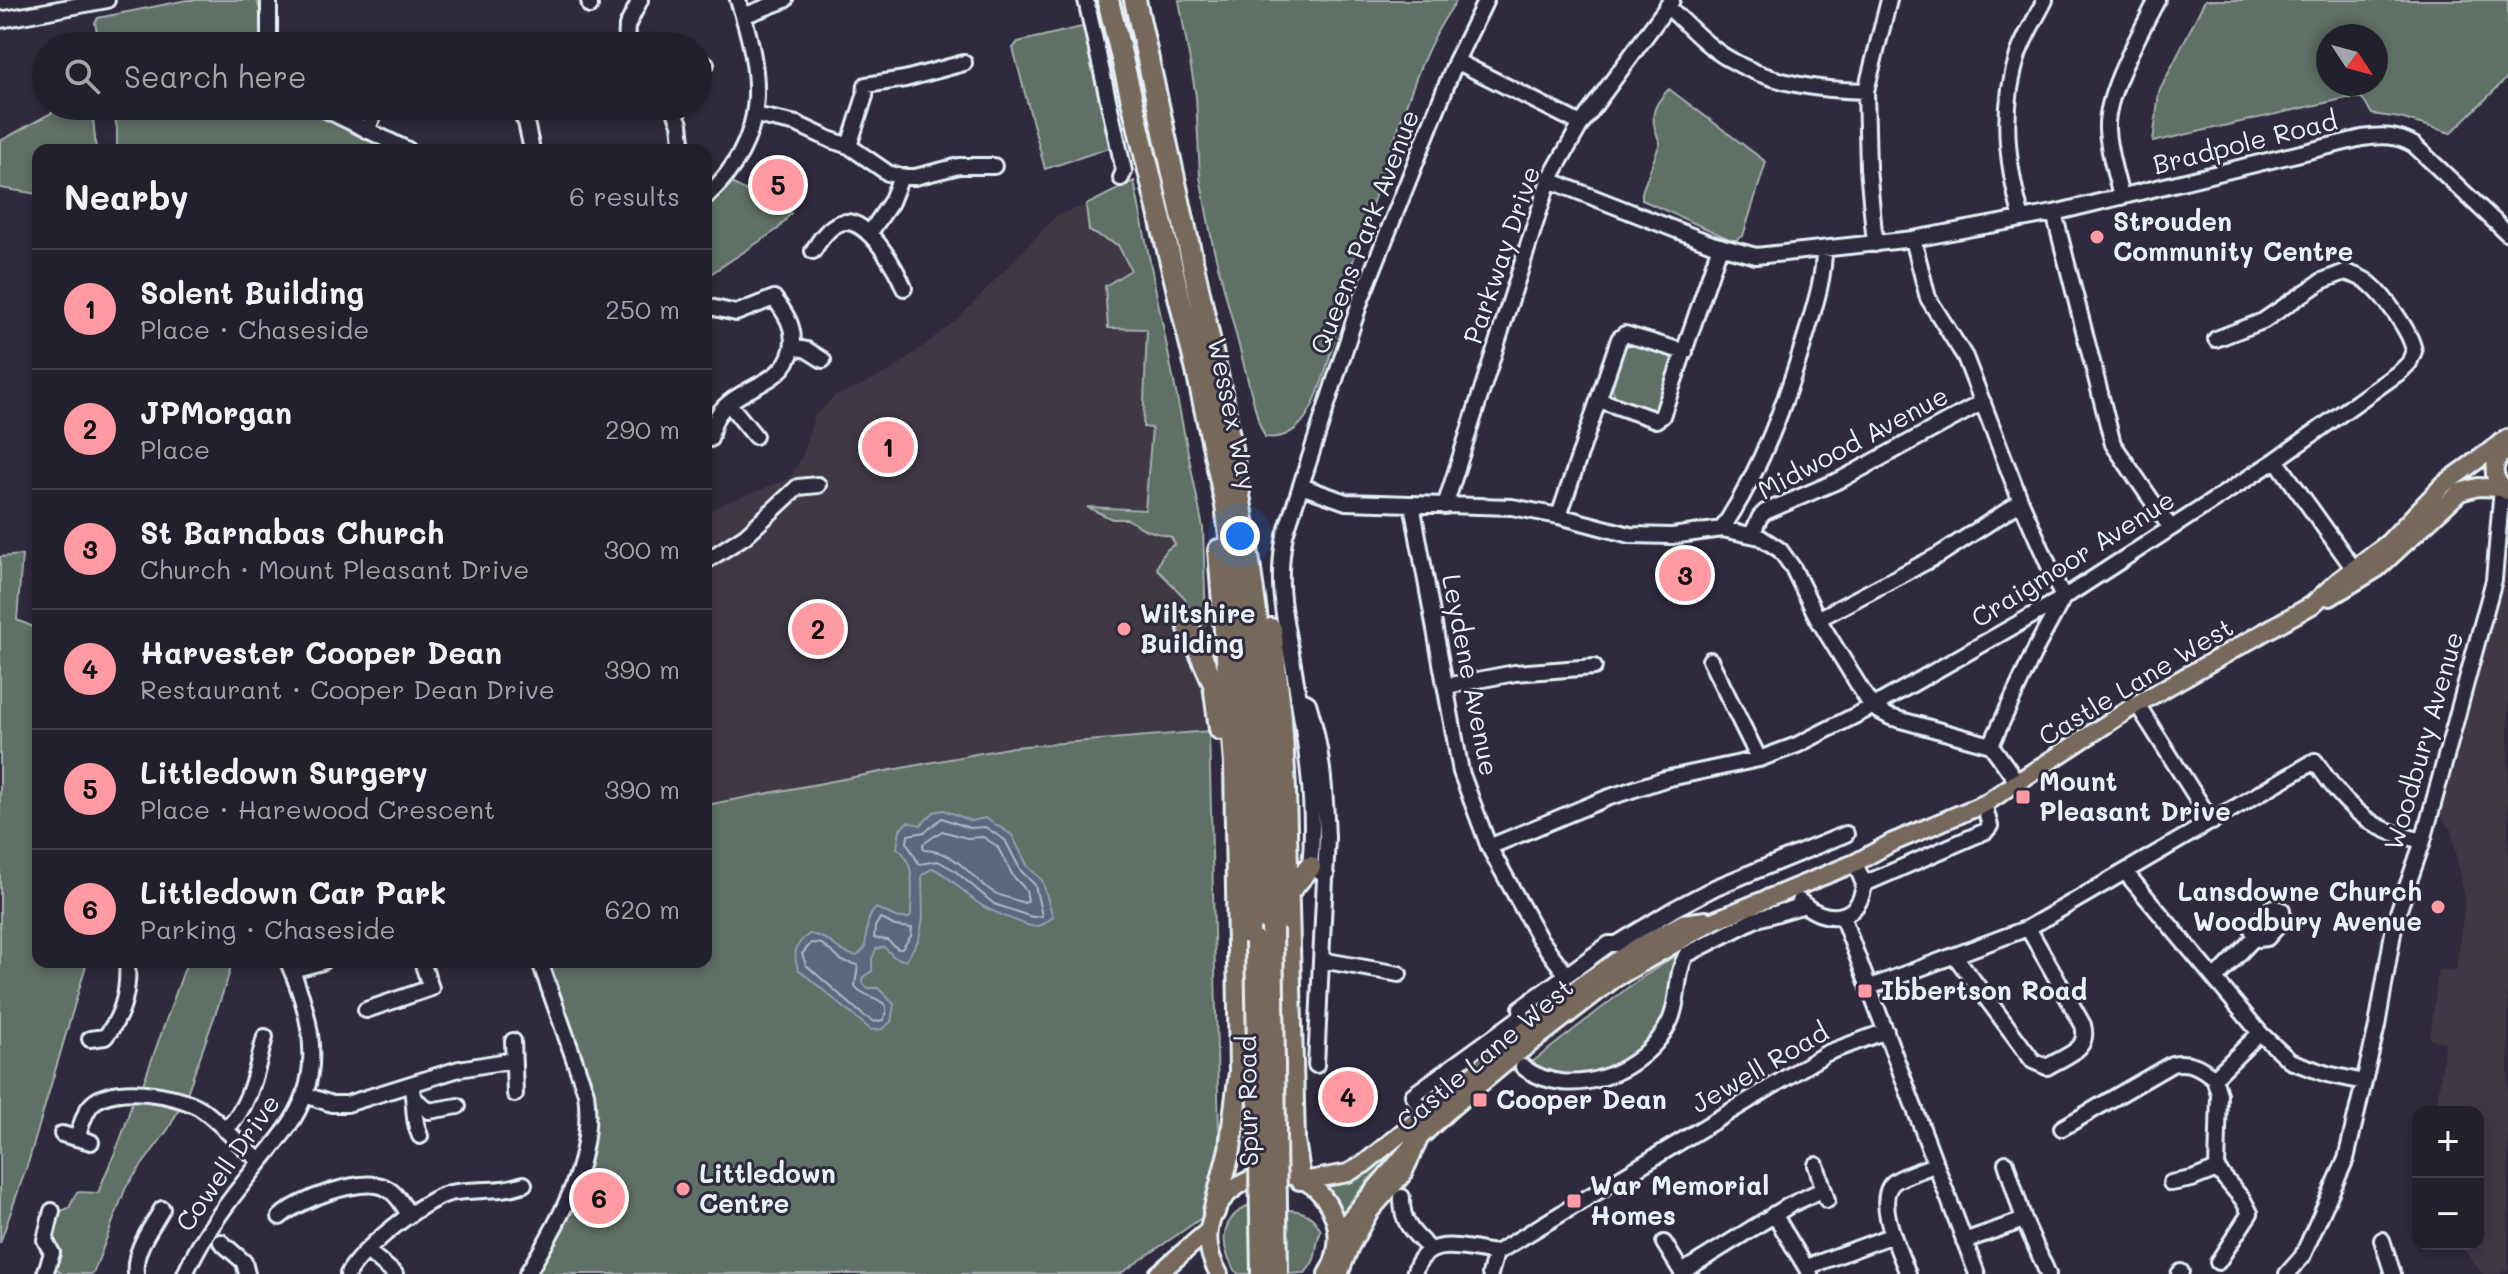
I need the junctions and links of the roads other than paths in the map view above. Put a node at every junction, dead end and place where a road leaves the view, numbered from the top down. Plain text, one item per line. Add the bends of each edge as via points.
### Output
1 (107, 0) edge
2 (738, 0) edge
3 (785, 0) edge
4 (1086, 0) edge
5 (1108, 0) edge
6 (1135, 0) edge
7 (1486, 0) edge
8 (1889, 0) edge
9 (2045, 0) edge
10 (2157, 0) edge
11 (634, 2) edge
12 (267, 3) edge
13 (1669, 3) edge
14 (743, 16) junction
15 (0, 20) edge
16 (270, 32) edge
17 (627, 32) edge
18 (1456, 61) junction
19 (964, 63) dead end
20 (1866, 91) junction
21 (755, 115) junction
22 (345, 120) edge
23 (371, 120) edge
24 (525, 120) edge
25 (678, 120) edge
26 (1581, 124) junction
27 (367, 131) junction
28 (395, 144) edge
29 (531, 144) edge
30 (682, 144) edge
31 (849, 146) junction
32 (994, 166) dead end
33 (901, 177) junction
34 (1121, 178) dead end
35 (1549, 180) junction
36 (712, 191) edge
37 (2121, 197) junction
38 (2054, 213) junction
39 (2022, 219) junction
40 (869, 234) junction
41 (2508, 234) edge
42 (1913, 239) junction
43 (1875, 244) junction
44 (1720, 246) junction
45 (1824, 249) junction
46 (813, 251) dead end
47 (904, 288) dead end
48 (712, 307) edge
49 (2216, 339) dead end
50 (793, 347) junction
51 (1685, 352) junction
52 (823, 360) dead end
53 (1599, 400) junction
54 (1223, 402) junction
55 (1983, 402) junction
56 (729, 404) junction
57 (712, 433) edge
58 (755, 436) dead end
59 (2508, 438) edge
60 (2504, 452) edge
61 (2476, 459) junction
62 (2276, 460) junction
63 (818, 485) dead end
64 (1301, 486) junction
65 (2505, 490) edge
66 (2021, 502) junction
67 (1412, 504) junction
68 (1445, 506) junction
69 (1559, 516) junction
70 (2170, 527) junction
71 (1722, 529) junction
72 (1752, 534) junction
73 (712, 557) edge
74 (2354, 569) junction
75 (2063, 598) junction
76 (2315, 603) junction
77 (1818, 619) junction
78 (1189, 628) dead end
79 (1710, 660) dead end
80 (1594, 667) dead end
81 (1446, 686) junction
82 (2137, 704) junction
83 (1872, 707) junction
84 (1991, 745) junction
85 (1759, 759) junction
86 (2018, 783) junction
87 (1984, 804) junction
88 (2212, 822) junction
89 (1846, 834) dead end
90 (2423, 841) junction
91 (1489, 847) junction
92 (1855, 863) junction
93 (1318, 871) junction
94 (2126, 873) junction
95 (1864, 884) junction
96 (1790, 890) junction
97 (1288, 892) junction
98 (1805, 905) junction
99 (1842, 916) junction
100 (1715, 920) junction
101 (1272, 928) joint
102 (2028, 928) junction
103 (1683, 937) junction
104 (2255, 937) dead end
105 (1247, 941) junction
106 (1621, 949) junction
107 (1686, 955) junction
108 (1955, 956) junction
109 (1321, 960) junction
110 (126, 968) edge
111 (291, 968) edge
112 (424, 968) edge
113 (542, 968) edge
114 (1399, 974) dead end
115 (1566, 974) junction
116 (1614, 979) junction
117 (2215, 979) junction
118 (1870, 987) junction
119 (366, 1010) dead end
120 (1525, 1022) junction
121 (1886, 1031) junction
122 (2260, 1033) junction
123 (265, 1037) dead end
124 (513, 1041) dead end
125 (100, 1043) dead end
126 (513, 1060) junction
127 (1316, 1065) dead end
128 (1523, 1067) dead end
129 (2214, 1078) junction
130 (2364, 1082) junction
131 (413, 1092) junction
132 (515, 1094) dead end
133 (305, 1095) junction
134 (458, 1106) dead end
135 (1423, 1114) junction
136 (2062, 1128) dead end
137 (225, 1130) junction
138 (62, 1134) dead end
139 (420, 1136) dead end
140 (1416, 1141) junction
141 (261, 1161) junction
142 (2006, 1163) dead end
143 (1936, 1164) junction
144 (1816, 1165) dead end
145 (2217, 1169) junction
146 (1302, 1180) junction
147 (2171, 1183) dead end
148 (524, 1184) dead end
149 (1402, 1197) dead end
150 (52, 1211) dead end
151 (1774, 1214) junction
152 (154, 1215) dead end
153 (409, 1215) junction
154 (280, 1217) dead end
155 (2024, 1220) junction
156 (1212, 1221) junction
157 (1338, 1233) junction
158 (1893, 1235) junction
159 (2382, 1240) dead end
160 (1964, 1241) junction
161 (221, 1242) dead end
162 (1664, 1243) dead end
163 (1429, 1248) junction
164 (367, 1251) junction
165 (1496, 1253) junction
166 (2218, 1262) dead end
167 (1808, 1271) edge
168 (2294, 1271) edge
169 (1331, 1273) edge
170 (1682, 1273) edge
171 (45, 1274) edge
172 (136, 1274) edge
173 (185, 1274) edge
174 (247, 1274) edge
175 (348, 1274) edge
176 (395, 1274) edge
177 (527, 1274) edge
178 (1158, 1274) edge
179 (1219, 1274) edge
180 (1262, 1274) edge
181 (1277, 1274) edge
182 (1414, 1274) edge
183 (1490, 1274) edge
184 (1908, 1274) edge
185 (1977, 1274) edge
186 (2048, 1274) edge
187 (2393, 1274) edge

1 - 15 street
2 - 14 street
3 - 14 street
4 - 34 street via 1124,171
5 - 105 highway, Wessex Way via 1226,505 1252,749
6 - 54 highway, Wessex Way
7 - 18 street, Queens Park Avenue
8 - 20 street
9 - 39 street via 2018,54 2005,125 2010,176
10 - 37 street via 2110,105 2106,127
11 - 17 street
12 - 16 street
13 - 20 street via 1726,58 1764,77 1821,90
13 - 26 street, Parkway Drive
14 - 21 street via 757,73
18 - 26 street
18 - 64 street, Queens Park Avenue via 1360,302
19 - 31 street via 905,79 865,80
20 - 43 street
21 - 31 street via 797,124
21 - 36 street via 733,168
22 - 27 street
23 - 27 street
24 - 29 street
25 - 30 street
26 - 35 street, Parkway Drive
27 - 28 street
31 - 33 street
32 - 33 street via 959,166
33 - 40 street
35 - 44 street, Bradpole Road
35 - 68 street, Parkway Drive
37 - 38 street, Bradpole Road
37 - 41 street, Bradpole Road via 2362,138 2391,136 2414,145
38 - 39 street, Bradpole Road
38 - 70 street via 2113,444
39 - 42 street, Bradpole Road
40 - 46 street via 841,222
40 - 47 street via 896,268
42 - 43 street, Bradpole Road
42 - 55 street via 1928,298 1959,345
43 - 45 street, Bradpole Road
44 - 45 street, Bradpole Road via 1756,256
44 - 51 street
45 - 71 street via 1819,291 1795,373 1745,495
48 - 50 street via 736,313 779,294 791,323
49 - 62 street, Craigmoor Avenue via 2263,321 2322,281 2345,272 2367,281 2380,294 2412,341 2414,355 2401,371
50 - 52 street
50 - 56 street via 774,376
51 - 53 street via 1625,334
51 - 53 street via 1658,419
53 - 69 street
54 - 97 highway via 1250,503 1271,629 1281,717
54 - 101 highway, Wessex Way via 1261,657
55 - 66 street
55 - 72 street, Midwood Avenue via 1842,479 1765,512
56 - 57 street via 719,412
56 - 58 street
59 - 61 main road, Castle Lane West
60 - 61 main road, Castle Lane West
60 - 65 main road via 2494,468 2497,483
61 - 74 main road, Castle Lane West
62 - 70 street, Craigmoor Avenue
62 - 74 street
63 - 73 street via 798,487 745,536
64 - 67 street via 1346,502
64 - 93 street, Queens Park Avenue via 1285,535 1280,592
65 - 76 main road, Castle Lane West via 2478,487 2460,492 2378,568
65 - 90 street, Woodbury Avenue via 2494,580
66 - 75 street
66 - 77 street via 1939,555
67 - 68 street
67 - 81 street, Leydene Avenue
68 - 69 street via 1512,507
69 - 71 street via 1630,535
70 - 75 street, Craigmoor Avenue
71 - 72 street
72 - 77 street via 1780,550
74 - 76 main road, Castle Lane West
75 - 83 street, Craigmoor Avenue
75 - 84 street
76 - 82 main road, Castle Lane West
77 - 83 street
78 - 105 highway via 1214,684
79 - 85 street
80 - 81 street via 1515,673
81 - 91 street, Leydene Avenue via 1461,772
82 - 86 main road, Castle Lane West
82 - 88 street
83 - 84 street via 1890,717
83 - 85 street, Craigmoor Avenue
84 - 86 street
85 - 91 street, Craigmoor Avenue via 1665,779
86 - 87 main road, Castle Lane West
87 - 92 main road, Castle Lane West
87 - 95 street via 1991,821 1986,831
88 - 90 street via 2315,761 2361,815 2386,830
88 - 94 street
89 - 106 street, Castle Lane West via 1716,887 1674,909
90 - 130 street, Woodbury Avenue via 2395,921
91 - 115 street, Leydene Avenue via 1539,938
92 - 95 street
92 - 96 main road, Castle Lane West
93 - 97 highway
93 - 109 street, Queens Park Avenue
94 - 102 street
94 - 117 street
95 - 99 street via 1854,908
96 - 98 street
96 - 100 main road, Castle Lane West
97 - 146 highway via 1294,1140
98 - 99 street via 1819,914
98 - 107 street via 1754,920
99 - 118 street
100 - 103 main road, Castle Lane West
100 - 106 main road, Castle Lane West via 1683,923
101 - 181 highway, Spur Road, bridge
102 - 108 street
102 - 108 street via 2086,1037 2083,1046 2047,1067 2033,1061
103 - 107 street
103 - 116 main road, Castle Lane West
104 - 117 street
105 - 156 highway via 1240,1072 1230,1149
105 - 180 highway, Spur Road, bridge
106 - 115 street, Castle Lane West via 1609,944
106 - 120 main road, Castle Lane West
107 - 128 street via 1670,1021 1656,1044 1631,1063 1603,1079 1569,1082 1534,1076
108 - 118 street
109 - 114 street
109 - 127 street, Queens Park Avenue
110 - 125 street via 122,1009
111 - 133 street, Cowell Drive via 310,1031
112 - 119 street via 431,988
113 - 177 street via 586,1093 589,1116 574,1185
115 - 120 street, Castle Lane West via 1521,1008
116 - 120 main road via 1591,987 1538,1029
116 - 140 main road, Castle Lane West
117 - 122 street
118 - 121 street
120 - 135 main road, Castle Lane West
120 - 135 street, Castle Lane West via 1413,1095
121 - 143 street
121 - 165 street, Jewell Road via 1827,1053
122 - 129 street
122 - 130 street via 2290,1061
123 - 137 street via 253,1058 251,1091 240,1115
124 - 126 street
126 - 131 street via 459,1069
126 - 132 street
129 - 136 street via 2187,1062 2172,1064
129 - 145 street via 2219,1094
130 - 168 street, Woodbury Avenue via 2346,1159
131 - 133 street via 342,1105
131 - 134 street via 429,1111
131 - 139 street
133 - 141 street, Cowell Drive
135 - 146 main road, Castle Lane West via 1348,1173
137 - 138 street via 186,1101 144,1092 97,1100 87,1112 84,1140
137 - 141 street
140 - 157 main road, Castle Lane West
140 - 169 highway via 1401,1173 1368,1210
141 - 173 street, Cowell Drive via 196,1249
142 - 155 street
143 - 158 street via 1894,1183 1886,1193
143 - 160 street
144 - 151 street via 1825,1195
145 - 147 street
145 - 166 street via 2250,1213
146 - 156 main road, Castle Lane West via 1276,1173 1241,1182 1225,1195
146 - 157 main road via 1323,1197
148 - 153 street via 452,1193
149 - 163 street via 1408,1226
150 - 171 street via 45,1240 52,1253
151 - 167 street
151 - 170 street
152 - 172 street via 135,1262
153 - 154 street via 391,1191 374,1185 332,1190
153 - 164 street
155 - 160 street
155 - 186 street
156 - 178 main road, Castle Lane West
156 - 179 main road via 1209,1247
157 - 169 main road
158 - 167 street
158 - 184 street
159 - 187 street
160 - 185 street
161 - 174 street via 244,1262
162 - 170 street
163 - 165 street
163 - 182 street via 1418,1259
164 - 175 street
164 - 176 street
165 - 183 street

